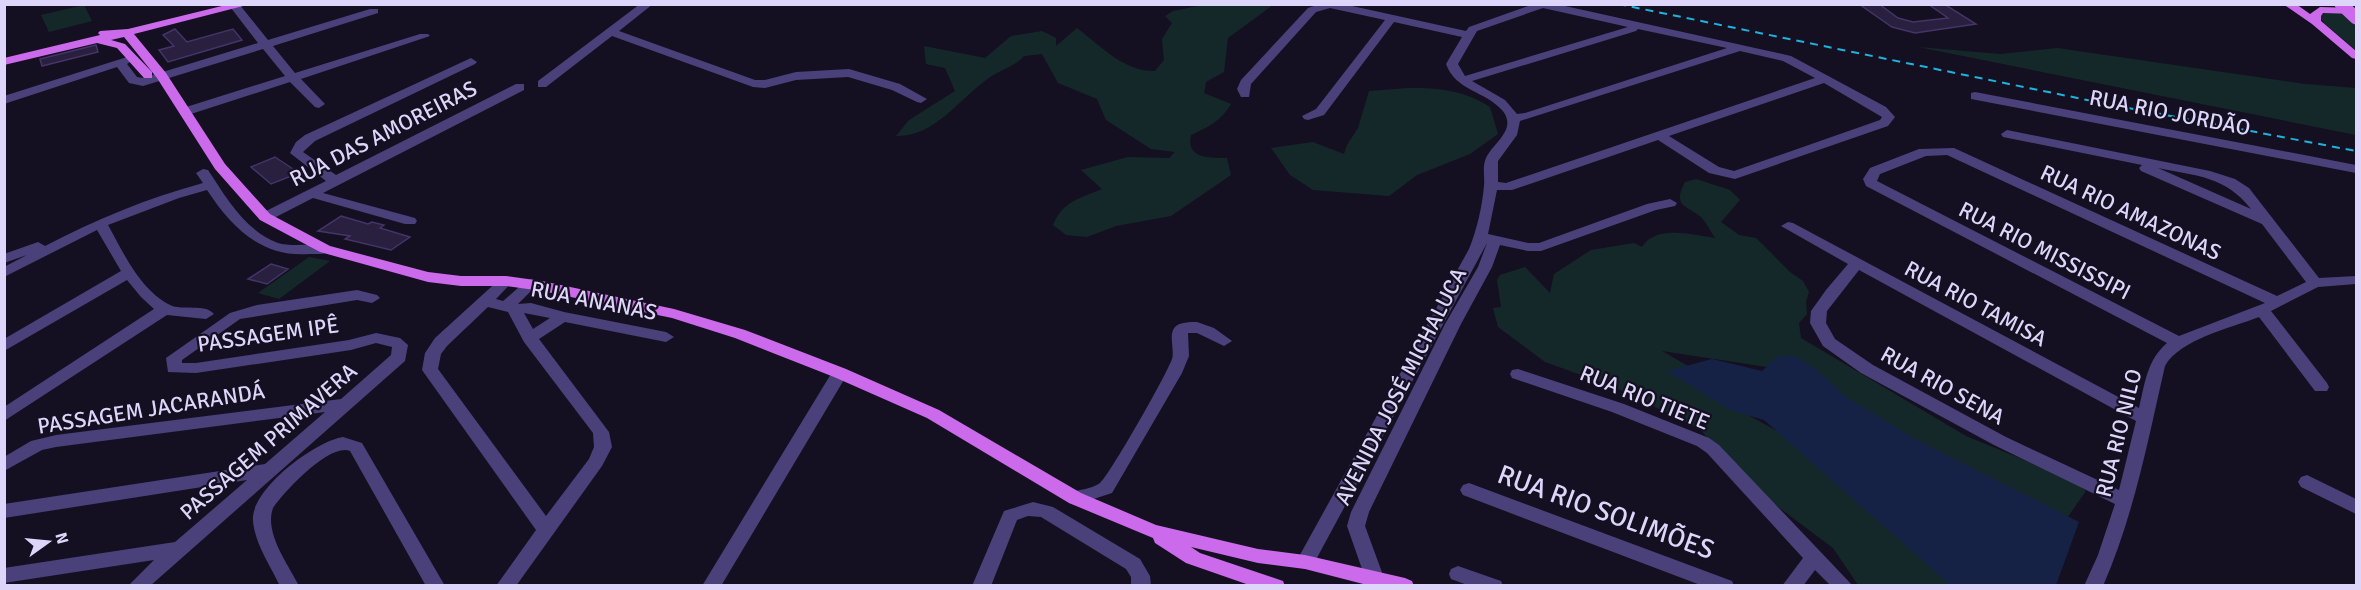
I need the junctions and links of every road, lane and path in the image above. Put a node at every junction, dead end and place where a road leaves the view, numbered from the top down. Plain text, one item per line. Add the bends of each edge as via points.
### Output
1 (648, 4) edge
2 (2288, 4) edge
3 (2331, 4) edge
4 (2341, 4) edge
5 (2350, 4) edge
6 (235, 5) edge
7 (1540, 5) edge
8 (2356, 10) edge
9 (374, 11) dead end
10 (1392, 18) junction
11 (2356, 18) edge
12 (2316, 22) junction
13 (1635, 24) junction
14 (137, 25) junction
15 (611, 32) junction
16 (104, 33) junction
17 (1468, 35) junction
18 (424, 36) dead end
19 (130, 37) junction
20 (89, 40) junction
21 (264, 44) junction
22 (121, 46) junction
23 (1739, 48) junction
24 (2356, 56) edge
25 (133, 59) junction
26 (4, 60) edge
27 (147, 60) junction
28 (119, 62) junction
29 (471, 62) dead end
30 (127, 73) junction
31 (292, 77) junction
32 (1825, 79) junction
33 (1463, 80) junction
34 (154, 81) junction
35 (542, 84) dead end
36 (520, 87) dead end
37 (1245, 94) dead end
38 (1975, 96) dead end
39 (921, 99) dead end
40 (4, 100) edge
41 (319, 104) dead end
42 (187, 111) junction
43 (1308, 116) dead end
44 (1513, 118) junction
45 (2007, 134) dead end
46 (1659, 135) junction
47 (215, 158) junction
48 (2124, 158) junction
49 (2356, 169) edge
50 (207, 179) junction
51 (334, 180) junction
52 (1491, 185) junction
53 (310, 193) junction
54 (1892, 195) joint
55 (1670, 203) dead end
56 (265, 217) junction
57 (2264, 220) junction
58 (410, 221) dead end
59 (100, 223) junction
60 (1788, 226) dead end
61 (302, 238) junction
62 (1488, 239) junction
63 (282, 249) junction
64 (325, 249) junction
65 (4, 259) edge
66 (1856, 264) junction
67 (129, 272) junction
68 (4, 273) edge
69 (2356, 280) edge
70 (518, 283) junction
71 (2315, 283) junction
72 (372, 298) dead end
73 (500, 304) junction
74 (2269, 306) junction
75 (165, 309) junction
76 (207, 314) dead end
77 (563, 317) junction
78 (374, 337) joint
79 (666, 337) dead end
80 (530, 338) junction
81 (1224, 341) dead end
82 (2178, 342) junction
83 (4, 346) edge
84 (840, 372) junction
85 (1518, 374) dead end
86 (2321, 387) dead end
87 (343, 404) junction
88 (4, 415) edge
89 (2144, 418) junction
90 (4, 465) edge
91 (268, 470) junction
92 (2307, 482) dead end
93 (1469, 490) dead end
94 (1075, 498) junction
95 (2125, 501) junction
96 (2356, 507) edge
97 (4, 511) edge
98 (546, 530) junction
99 (1152, 531) junction
100 (178, 549) junction
101 (1258, 556) junction
102 (1814, 558) junction
103 (1305, 562) junction
104 (1458, 574) dead end
105 (4, 576) edge
106 (1250, 578) junction
107 (1377, 582) edge
108 (137, 585) edge
109 (290, 585) edge
110 (436, 585) edge
111 (505, 585) edge
112 (711, 585) edge
113 (981, 585) edge
114 (1141, 585) edge
115 (1276, 585) edge
116 (1405, 585) edge
117 (1494, 585) edge
118 (1725, 585) edge
119 (1791, 585) edge
120 (1844, 585) edge
121 (2093, 585) edge

1 - 15 street
2 - 12 main road
3 - 8 main road
4 - 11 main road, bridge
5 - 8 main road
6 - 14 main road
6 - 19 main road
6 - 21 street
7 - 13 street
7 - 17 street via 1477,26
8 - 12 main road via 2320,10 2315,15
9 - 21 street
10 - 17 street
10 - 37 street via 1330,5 1312,10 1245,83
10 - 43 street via 1320,112
12 - 24 main road
13 - 23 street
13 - 33 street via 1632,29
14 - 16 main road
14 - 19 main road
15 - 35 street
15 - 39 street via 753,83 849,73
16 - 19 main road
16 - 26 main road
17 - 33 street via 1451,66
18 - 31 street
19 - 20 main road
19 - 22 main road
19 - 27 main road
20 - 22 main road
20 - 26 main road
21 - 31 street
21 - 34 street
22 - 25 main road
23 - 32 street via 1787,58
23 - 44 street
25 - 27 main road
25 - 28 street
25 - 34 main road
27 - 34 main road
28 - 30 street
28 - 40 street
29 - 51 street via 301,145 296,153
30 - 34 street via 133,80
30 - 40 street via 102,74
31 - 41 street
31 - 42 street
32 - 46 street
32 - 46 street via 1889,117 1884,123 1744,173 1714,170
33 - 44 street via 1492,97
34 - 42 main road
36 - 51 street, RUA DAS AMOREIRAS
38 - 49 street, RUA RIO JORDÃO
42 - 47 main road
44 - 52 street via 1512,132 1491,163
45 - 48 street
46 - 52 street via 1507,187
47 - 50 street
47 - 56 main road
48 - 57 street
48 - 57 street via 2230,182 2244,191
50 - 59 street
50 - 63 street via 252,235
51 - 53 street, RUA DAS AMOREIRAS
52 - 62 street
53 - 56 street, RUA DAS AMOREIRAS
53 - 58 street
54 - 74 street, RUA RIO AMAZONAS via 1871,183 1875,171 1931,150 1948,151
54 - 82 street, RUA RIO MISSISSIPI
55 - 62 street via 1541,247
56 - 61 main road
57 - 71 street
59 - 65 street
59 - 67 street
59 - 68 street
60 - 66 street, RUA RIO TAMISA
61 - 63 street
61 - 64 main road
62 - 103 street, AVENIDA JOSÉ MICHALUCA
62 - 107 street, AVENIDA JOSÉ MICHALUCA via 1485,267 1360,512 1356,526
63 - 64 street
64 - 70 main road via 430,284
66 - 89 street, RUA RIO TAMISA
66 - 95 street, RUA RIO SENA via 1819,311 1818,323 1829,342 1867,369 2000,441
67 - 75 street via 147,295
67 - 83 street
69 - 71 street, RUA RIO NILO
70 - 73 street
70 - 73 street
70 - 84 main road via 674,314
71 - 74 street, RUA RIO NILO
72 - 78 street, PASSAGEM IPÊ via 357,295 235,316 174,358 174,368 351,345
73 - 77 street, RUA ANANÁS
73 - 80 street
73 - 98 street via 466,318 433,353 430,370
74 - 82 street, RUA RIO NILO
74 - 86 street
75 - 76 street
75 - 88 street
77 - 79 street, RUA ANANÁS
77 - 80 street
78 - 87 street, PASSAGEM PRIMAVERA via 397,342 399,357
80 - 98 street via 601,432 603,447
81 - 94 street via 1196,327 1180,331 1181,356 1174,373 1112,479 1104,489
82 - 89 street, RUA RIO NILO via 2157,366
84 - 94 main road via 933,414
84 - 112 street
85 - 102 street, RUA RIO TIETE via 1703,442
87 - 90 street, PASSAGEM JACARANDÁ via 56,441 37,445
87 - 91 street, PASSAGEM PRIMAVERA
89 - 95 street, RUA RIO NILO
91 - 97 street
91 - 100 street, PASSAGEM PRIMAVERA
92 - 96 street
93 - 118 street, RUA RIO SOLIMÕES
94 - 99 main road
95 - 121 street, RUA RIO NILO
98 - 111 street
99 - 101 main road
99 - 106 main road via 1192,558
100 - 105 street
100 - 108 street, PASSAGEM PRIMAVERA
101 - 103 main road
101 - 106 main road
102 - 119 street
102 - 120 street, RUA RIO TIETE
103 - 107 main road
104 - 117 street
106 - 115 main road
107 - 116 main road
109 - 110 street via 270,545 262,510 312,458 329,447 348,443 356,447
113 - 114 street via 1006,523 1017,511 1043,510 1120,555 1138,569

